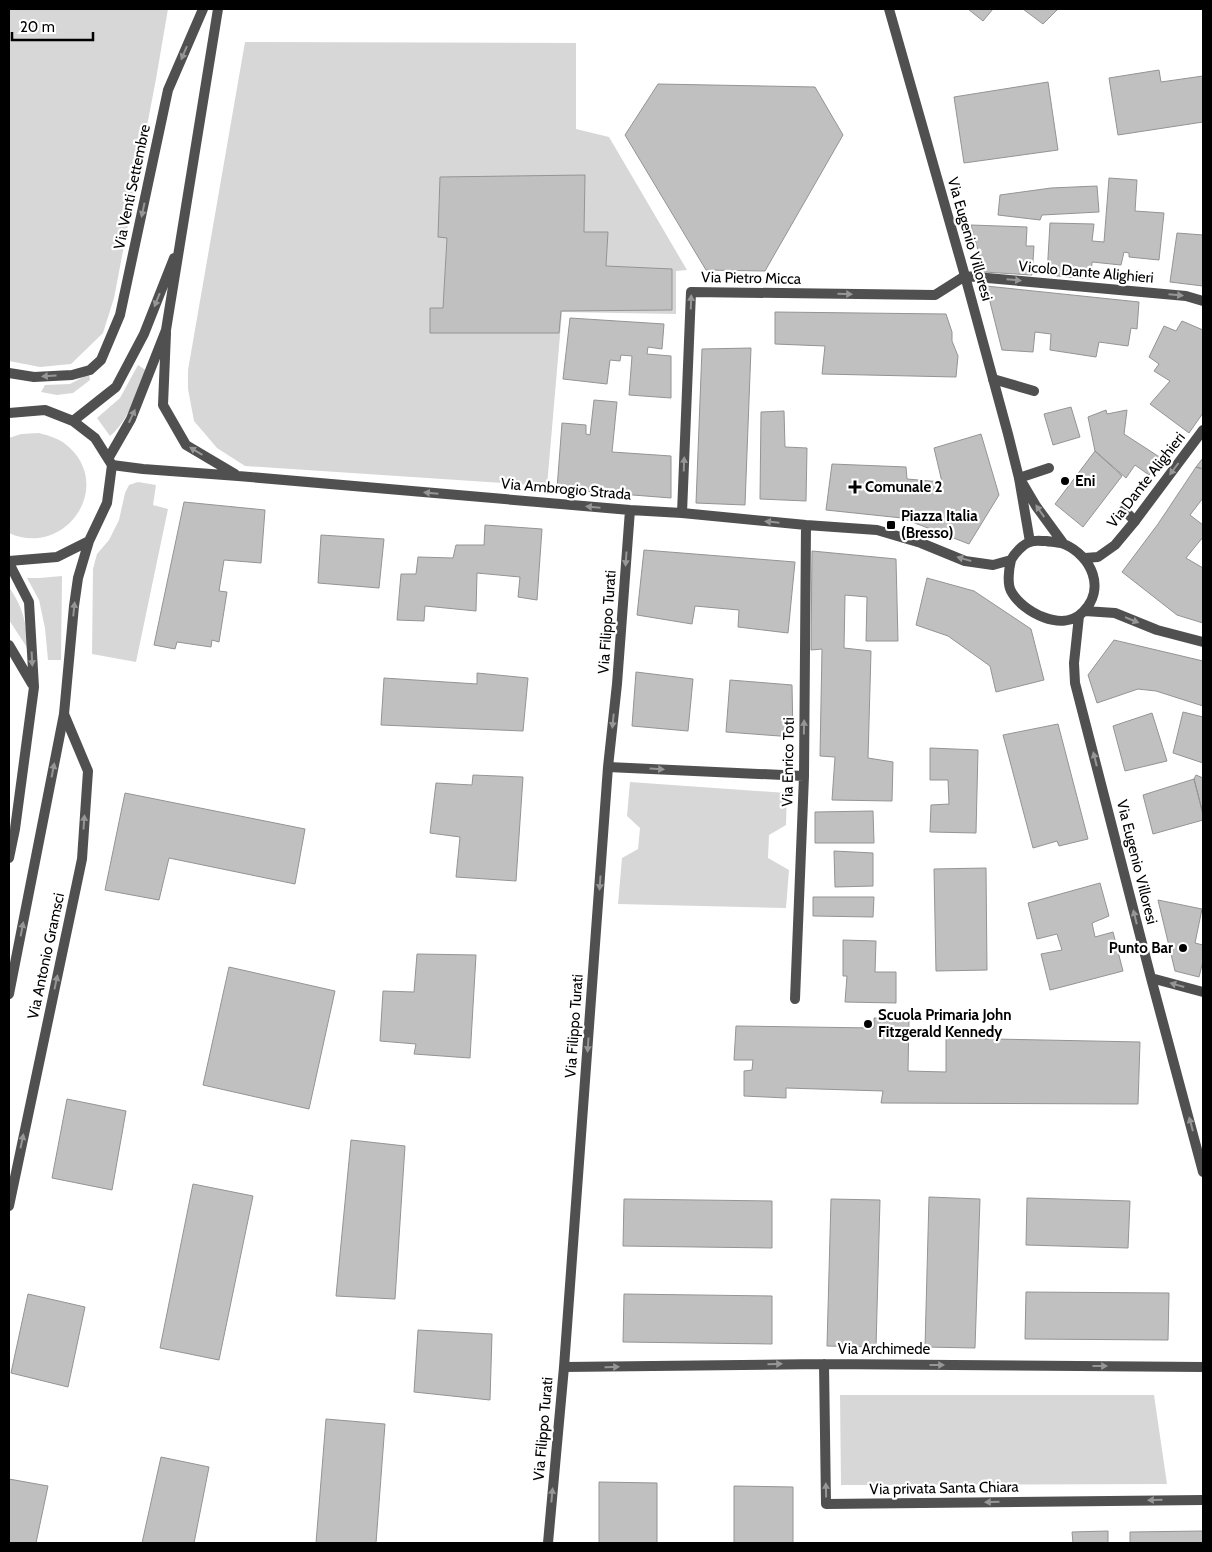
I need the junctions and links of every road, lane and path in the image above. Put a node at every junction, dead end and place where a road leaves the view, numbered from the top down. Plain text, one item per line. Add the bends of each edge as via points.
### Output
1 (203, 9) edge
2 (218, 9) edge
3 (888, 9) edge
4 (182, 239) junction
5 (965, 276) junction
6 (1203, 301) edge
7 (166, 330) junction
8 (9, 373) edge
9 (993, 379) junction
10 (1034, 391) dead end
11 (9, 412) edge
12 (73, 420) junction
13 (1203, 430) edge
14 (110, 462) junction
15 (1050, 468) dead end
16 (238, 476) junction
17 (1019, 478) junction
18 (630, 510) junction
19 (1124, 510) dead end
20 (682, 513) junction
21 (1135, 521) junction
22 (806, 526) junction
23 (89, 541) junction
24 (1030, 542) junction
25 (1063, 543) junction
26 (1085, 558) junction
27 (1012, 560) junction
28 (9, 562) edge
29 (1082, 613) junction
30 (1203, 642) edge
31 (9, 645) edge
32 (34, 687) junction
33 (64, 714) junction
34 (608, 767) junction
35 (804, 776) junction
36 (9, 858) edge
37 (1151, 978) junction
38 (1203, 992) edge
39 (9, 994) edge
40 (795, 999) dead end
41 (1203, 1172) edge
42 (9, 1206) edge
43 (824, 1364) junction
44 (564, 1367) junction
45 (1203, 1367) edge
46 (1203, 1500) edge
47 (548, 1543) edge

1 -> 8 street, Via Venti Settembre via 168,90 120,315 101,360 90,370 72,375 34,377
2 - 4 street
3 - 5 street, Via Eugenio Villoresi
4 - 7 street
4 -> 12 street via 144,334 116,387
5 -> 6 street, Vicolo Dante Alighieri via 1186,296
5 - 9 street, Via Eugenio Villoresi
20 -> 5 street, Via Pietro Micca via 692,292 935,295
14 -> 7 street via 131,419
16 -> 7 street via 186,445 163,405
9 - 10 street
9 - 17 street, Via Eugenio Villoresi
11 - 12 street via 46,410
12 - 14 street via 95,438
13 -> 21 street, Via Dante Alighieri
14 - 16 street, Via Ambrogio Strada via 143,469
14 - 23 street, Via Antonio Gramsci via 107,503
15 - 17 street
18 -> 16 street, Via Ambrogio Strada
17 - 24 street, Via Eugenio Villoresi
25 -> 17 street, Via Eugenio Villoresi
18 - 20 street, Via Ambrogio Strada
18 -> 34 street, Via Filippo Turati
19 - 21 street
22 -> 20 street, Via Ambrogio Strada
21 - 26 street, Via Dante Alighieri via 1115,545 1098,557
27 -> 22 street, Via Ambrogio Strada via 993,565 965,561 877,530
35 -> 22 street, Via Enrico Toti
23 - 28 street via 58,558
33 -> 23 street, Via Antonio Gramsci via 78,578
24 - 25 street
24 - 27 street
25 - 26 street
26 - 29 street via 1095,589
27 - 29 street via 1010,590 1030,612 1055,621
28 -> 32 street via 29,602
29 -> 30 street via 1115,613 1157,630
37 -> 29 street, Via Eugenio Villoresi via 1075,682 1074,663
31 - 32 street
32 - 36 street
39 -> 33 street, Via Antonio Gramsci
42 -> 33 street, Via Antonio Gramsci via 82,859 88,771
34 -> 35 street
34 -> 44 street, Via Filippo Turati
35 - 40 street, Via Enrico Toti
38 -> 37 street
41 -> 37 street, Via Eugenio Villoresi
44 -> 43 street, Via Archimede
43 -> 45 street, Via Archimede
46 -> 43 street, Via privata Santa Chiara via 826,1504
47 -> 44 street, Via Filippo Turati

